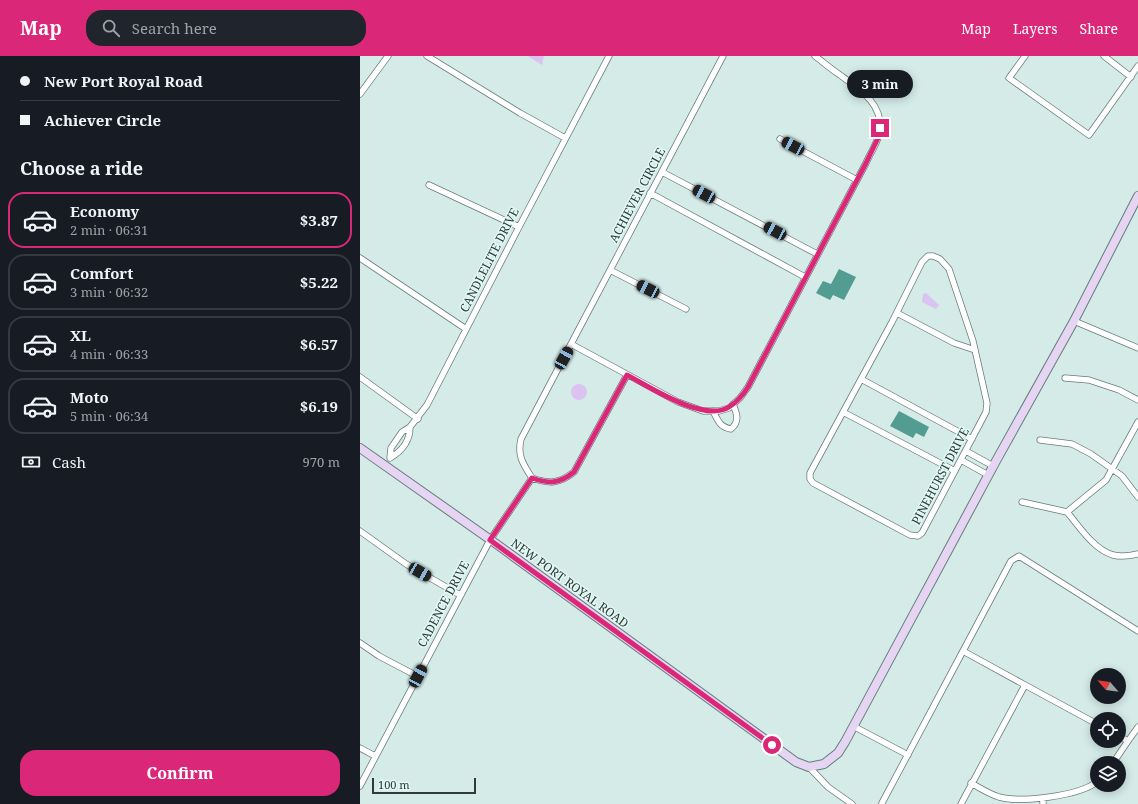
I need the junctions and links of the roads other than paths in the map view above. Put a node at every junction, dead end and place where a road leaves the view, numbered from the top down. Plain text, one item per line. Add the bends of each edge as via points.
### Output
1 (388, 56) edge
2 (426, 56) edge
3 (609, 56) edge
4 (723, 56) edge
5 (815, 56) edge
6 (1025, 56) edge
7 (1104, 56) edge
8 (1138, 66) edge
9 (1131, 76) junction
10 (360, 94) edge
11 (565, 138) junction
12 (780, 139) dead end
13 (662, 172) junction
14 (857, 180) junction
15 (430, 185) dead end
16 (650, 193) junction
17 (1138, 196) edge
18 (519, 227) junction
19 (817, 254) junction
20 (360, 258) edge
21 (610, 270) junction
22 (805, 277) junction
23 (686, 309) dead end
24 (897, 313) junction
25 (1074, 321) junction
26 (466, 329) junction
27 (571, 344) junction
28 (1138, 348) edge
29 (975, 350) junction
30 (627, 375) junction
31 (360, 377) edge
32 (1065, 378) dead end
33 (861, 379) junction
34 (1138, 400) edge
35 (732, 404) junction
36 (713, 411) junction
37 (843, 412) junction
38 (418, 419) junction
39 (1138, 422) edge
40 (410, 427) junction
41 (972, 439) junction
42 (1040, 440) dead end
43 (360, 448) edge
44 (966, 451) junction
45 (390, 458) junction
46 (960, 460) junction
47 (385, 466) junction
48 (993, 466) junction
49 (1112, 470) junction
50 (955, 471) junction
51 (988, 475) junction
52 (532, 478) junction
53 (1138, 497) edge
54 (1022, 502) dead end
55 (1067, 512) junction
56 (360, 531) edge
57 (490, 540) junction
58 (1138, 554) edge
59 (460, 595) junction
60 (1138, 631) edge
61 (360, 643) edge
62 (963, 651) junction
63 (418, 676) junction
64 (1025, 684) junction
65 (1090, 720) edge
66 (853, 726) junction
67 (1138, 727) edge
68 (1128, 741) joint
69 (360, 748) edge
70 (908, 755) junction
71 (375, 756) junction
72 (1118, 756) edge
73 (809, 767) junction
74 (971, 783) junction
75 (360, 786) edge
76 (1090, 787) edge
77 (1043, 801) edge
78 (882, 803) dead end
79 (852, 804) edge
80 (961, 804) edge

1 - 10 street
2 - 11 street
3 - 11 street, CANDLELITE DRIVE
4 - 13 street, ACHIEVER CIRCLE
5 - 14 street via 859,88 877,109 879,136
6 - 9 street via 1009,78 1089,134
7 - 9 street
8 - 9 street
11 - 18 street, CANDLELITE DRIVE
12 - 14 street
13 - 16 street, ACHIEVER CIRCLE
13 - 19 street
14 - 19 street
15 - 18 street
16 - 21 street, ACHIEVER CIRCLE
16 - 22 street
17 - 25 main road
18 - 26 street, CANDLELITE DRIVE
19 - 22 street
20 - 26 street
21 - 23 street
21 - 27 street, ACHIEVER CIRCLE
22 - 35 street via 748,387
24 - 29 street via 954,343
24 - 29 street, PINEHURST DRIVE via 922,262 928,256 940,259 949,269
24 - 33 street, PINEHURST DRIVE
25 - 28 street
25 - 48 main road
26 - 38 street, CANDLELITE DRIVE
27 - 30 street
27 - 52 street, ACHIEVER CIRCLE via 520,439 519,454
29 - 41 street, PINEHURST DRIVE via 987,403 986,412
30 - 36 street via 678,402 703,411
30 - 52 street via 574,472 560,481 551,483
31 - 38 street
32 - 34 street via 1089,380 1119,390
33 - 37 street, PINEHURST DRIVE
33 - 41 street
35 - 36 street via 728,408
35 - 36 street via 738,419 731,429 721,425
37 - 50 street
37 - 50 street, PINEHURST DRIVE via 810,473 813,483 918,536
38 - 40 street, CANDLELITE DRIVE
39 - 49 street
40 - 45 street, CANDLELITE DRIVE via 402,432 391,448
40 - 45 street, CANDLELITE DRIVE via 410,436 399,453
41 - 44 street, PINEHURST DRIVE
42 - 49 street via 1072,444
43 - 47 main road, NEW PORT ROYAL ROAD
44 - 46 street, PINEHURST DRIVE
44 - 48 street
45 - 47 street, CANDLELITE DRIVE
46 - 50 street, PINEHURST DRIVE
46 - 51 street
47 - 57 main road, NEW PORT ROYAL ROAD
48 - 51 main road
49 - 53 street via 1122,476
49 - 55 street via 1106,480
51 - 66 main road
52 - 57 street
54 - 55 street
55 - 58 street via 1090,540 1105,551 1112,555
56 - 59 street via 406,564
57 - 59 street, CADENCE DRIVE
57 - 73 main road, NEW PORT ROYAL ROAD via 765,740 796,762
59 - 63 street, CADENCE DRIVE
60 - 62 street via 1019,556 1011,561
61 - 63 street
62 - 64 street
62 - 70 street
63 - 71 street, CADENCE DRIVE
64 - 65 street
64 - 74 street
66 - 70 street
66 - 73 main road via 842,748 834,757 824,764
67 - 68 street
68 - 72 street
69 - 71 street
70 - 78 street
71 - 75 street, CADENCE DRIVE
73 - 79 street via 828,787
74 - 77 street via 1010,799
74 - 80 street
76 - 77 street

